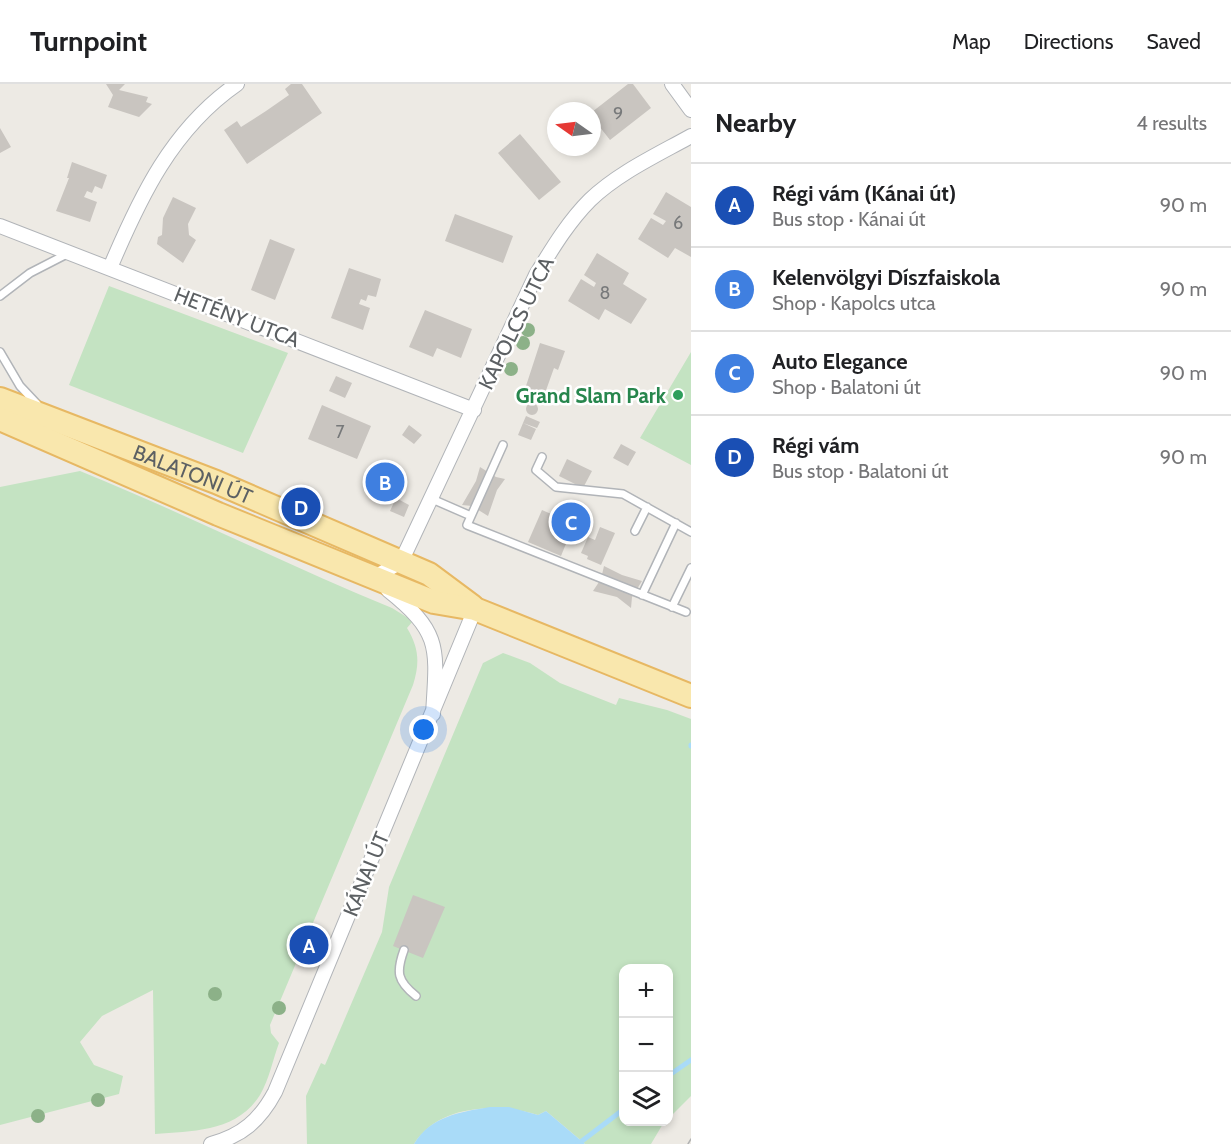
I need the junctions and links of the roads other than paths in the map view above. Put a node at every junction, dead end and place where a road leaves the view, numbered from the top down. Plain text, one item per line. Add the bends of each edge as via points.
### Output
1 (237, 84) edge
2 (672, 84) edge
3 (691, 110) edge
4 (691, 135) edge
5 (0, 226) edge
6 (69, 253) junction
7 (110, 268) junction
8 (0, 296) edge
9 (0, 352) edge
10 (0, 399) edge
11 (474, 410) junction
12 (0, 419) edge
13 (63, 424) junction
14 (503, 445) dead end
15 (542, 457) dead end
16 (432, 499) junction
17 (647, 507) junction
18 (471, 516) junction
19 (676, 524) junction
20 (635, 531) dead end
21 (691, 532) edge
22 (401, 562) junction
23 (691, 568) edge
24 (372, 577) junction
25 (642, 595) junction
26 (672, 607) junction
27 (475, 609) junction
28 (686, 612) dead end
29 (691, 696) edge
30 (433, 714) junction
31 (404, 950) dead end
32 (416, 996) dead end
33 (211, 1144) edge

1 - 7 street via 176,140 143,194
2 - 3 street
4 - 11 street, KAPOLCS UTCA via 624,174 590,200 557,241 536,275
5 - 6 street, HETÉNY UTCA
6 - 7 street, HETÉNY UTCA
6 - 8 lane via 30,273
7 - 11 street, HETÉNY UTCA
9 - 13 lane via 20,386
10 - 13 main road, BALATONI ÚT
11 - 16 street, KAPOLCS UTCA
12 - 24 main road, BALATONI ÚT
13 - 22 main road, BALATONI ÚT via 216,482
14 - 18 lane
15 - 17 lane via 536,470 556,487 623,494
16 - 18 lane
16 - 22 street, KAPOLCS UTCA
17 - 19 lane
17 - 20 lane
18 - 25 lane via 467,525
19 - 21 lane
19 - 25 lane
22 - 24 street
22 - 27 main road, BALATONI ÚT via 429,574
23 - 26 lane
24 - 27 main road, BALATONI ÚT via 434,603
24 - 30 street via 410,608 429,630 435,653
25 - 26 lane
26 - 28 lane
27 - 29 main road, BALATONI ÚT
27 - 30 street, KÁNAI ÚT
30 - 33 street, KÁNAI ÚT via 275,1092 254,1123 228,1140
31 - 32 lane via 398,968 403,986

